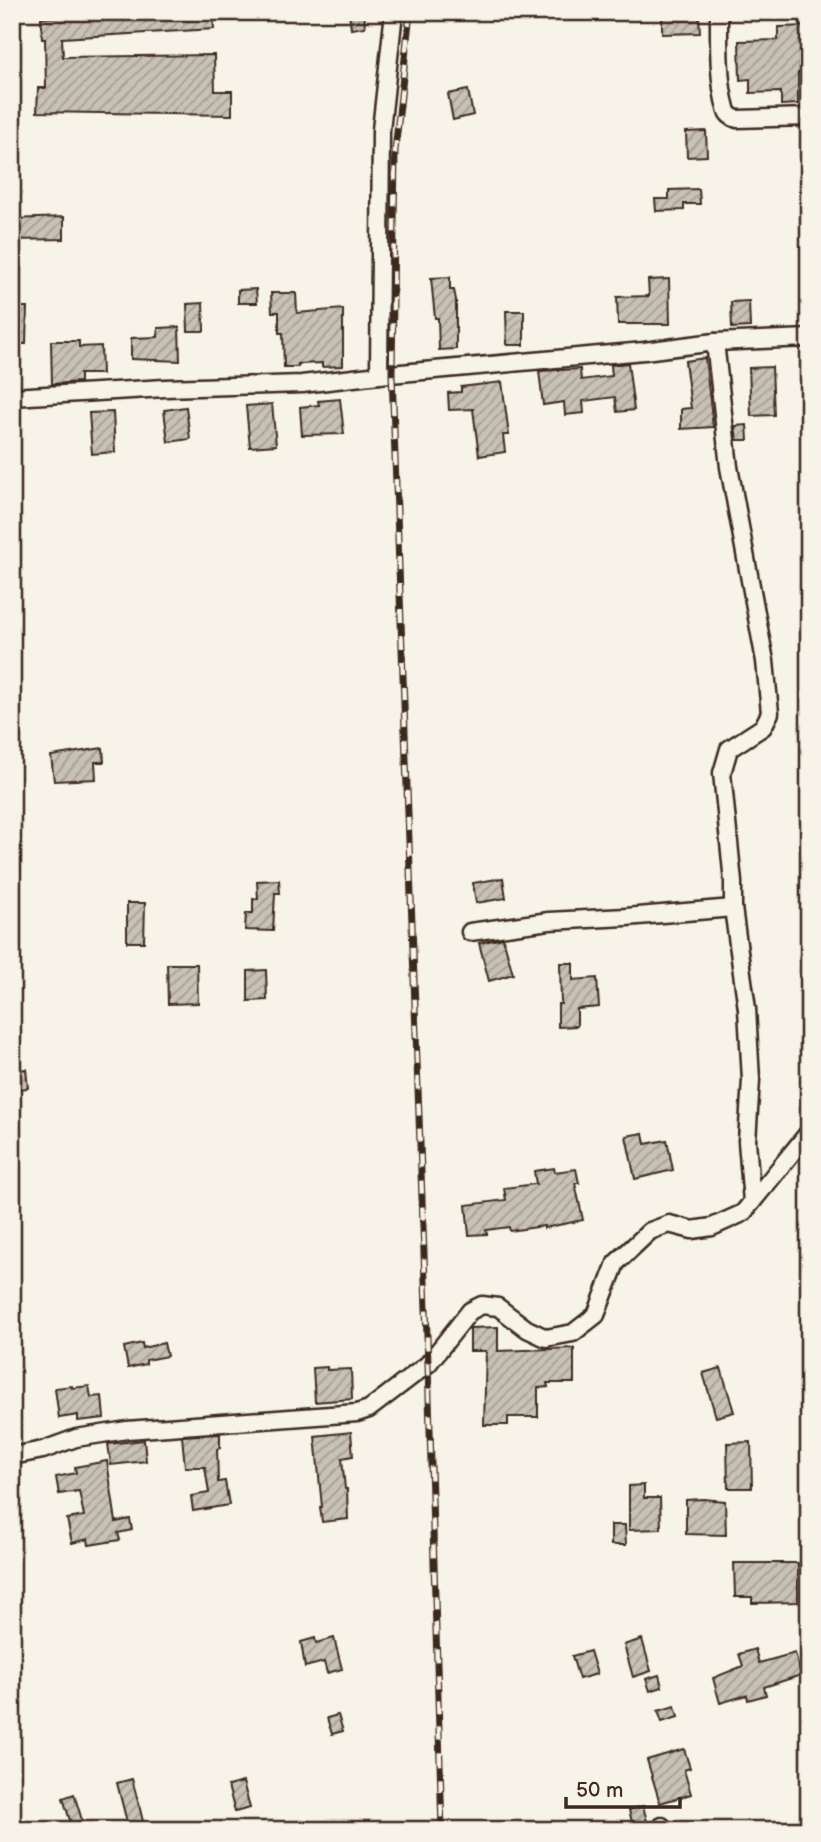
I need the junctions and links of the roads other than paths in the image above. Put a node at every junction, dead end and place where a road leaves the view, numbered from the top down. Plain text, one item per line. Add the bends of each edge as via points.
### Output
1 (394, 12) edge
2 (719, 12) edge
3 (809, 117) edge
4 (809, 338) edge
5 (715, 342) junction
6 (379, 374) junction
7 (12, 397) edge
8 (733, 908) junction
9 (470, 932) dead end
10 (809, 1132) edge
11 (752, 1202) junction
12 (12, 1456) edge

1 - 6 street via 381,130
2 - 3 street via 722,80 730,117
4 - 5 street
5 - 6 street
5 - 8 street via 729,467 765,662 769,713 763,727 729,749 722,773
6 - 7 street via 302,384
8 - 9 street via 549,920
8 - 11 street via 747,1009
10 - 11 street
11 - 12 street via 743,1213 712,1227 692,1230 668,1224 650,1231 616,1263 596,1315 573,1333 547,1338 498,1307 482,1305 470,1311 428,1364 369,1409 127,1430

